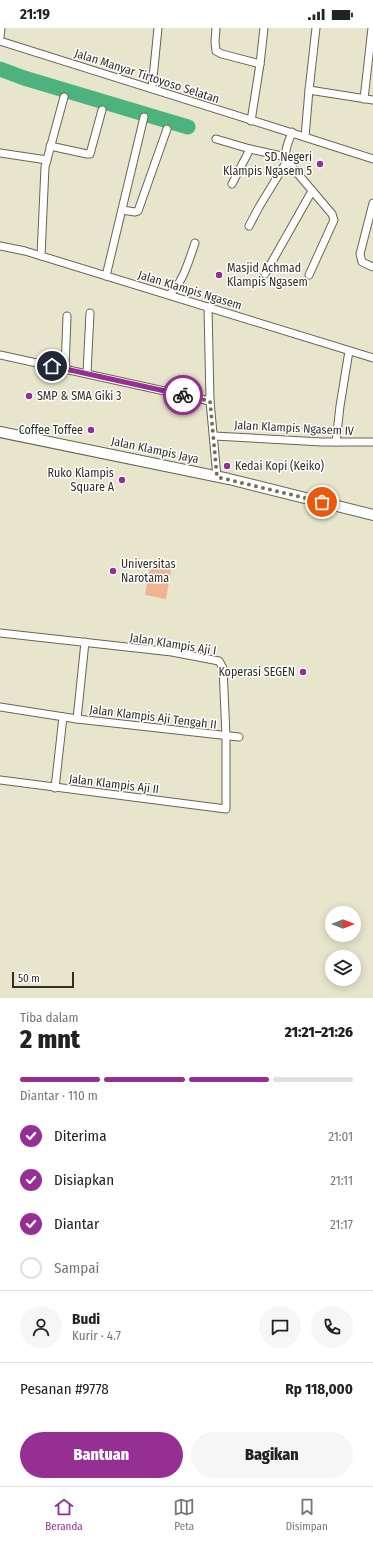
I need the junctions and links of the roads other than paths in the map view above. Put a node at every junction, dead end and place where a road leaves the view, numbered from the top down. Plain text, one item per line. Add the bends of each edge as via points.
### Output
1 (1, 28) edge
2 (157, 28) edge
3 (216, 28) edge
4 (264, 28) edge
5 (316, 28) edge
6 (372, 28) edge
7 (0, 37) edge
8 (0, 41) edge
9 (260, 64) junction
10 (152, 88) junction
11 (309, 90) junction
12 (64, 97) dead end
13 (364, 99) junction
14 (373, 100) edge
15 (102, 110) dead end
16 (144, 116) dead end
17 (251, 121) junction
18 (167, 129) dead end
19 (290, 131) junction
20 (305, 137) junction
21 (216, 139) dead end
22 (50, 146) junction
23 (250, 149) junction
24 (0, 153) edge
25 (286, 159) junction
26 (373, 159) edge
27 (46, 160) junction
28 (232, 184) dead end
29 (312, 191) junction
30 (373, 203) edge
31 (122, 210) junction
32 (249, 226) dead end
33 (195, 243) dead end
34 (0, 246) edge
35 (41, 256) junction
36 (373, 267) edge
37 (265, 274) dead end
38 (309, 275) dead end
39 (106, 276) junction
40 (170, 295) junction
41 (208, 307) junction
42 (90, 313) dead end
43 (67, 316) dead end
44 (349, 351) junction
45 (0, 355) edge
46 (373, 358) edge
47 (65, 369) junction
48 (87, 373) junction
49 (210, 401) junction
50 (0, 432) edge
51 (214, 436) junction
52 (336, 442) junction
53 (373, 442) edge
54 (217, 477) junction
55 (373, 515) edge
56 (0, 633) edge
57 (85, 642) junction
58 (0, 707) edge
59 (63, 717) junction
60 (77, 719) junction
61 (226, 736) junction
62 (239, 737) dead end
63 (0, 780) edge
64 (55, 788) junction
65 (226, 809) joint

1 - 7 street
2 - 10 street
3 - 9 street via 216,50
4 - 9 street
5 - 11 street
6 - 13 street
8 - 10 street, Jalan Manyar Tirtoyoso Selatan
9 - 17 street
10 - 17 street, Jalan Manyar Tirtoyoso Selatan
11 - 13 street
11 - 20 street
12 - 22 street
13 - 14 street
15 - 22 street via 90,154
16 - 31 street
17 - 19 street, Jalan Manyar Tirtoyoso Selatan
18 - 31 street via 138,211
19 - 20 street, Jalan Manyar Tirtoyoso Selatan
19 - 25 street
20 - 26 street, Jalan Manyar Tirtoyoso Selatan
21 - 23 street
22 - 27 street
23 - 25 street
23 - 28 street
24 - 27 street
25 - 29 street
25 - 32 street
27 - 35 street
29 - 37 street
29 - 38 street via 332,214 334,220
30 - 36 street via 360,254 362,262
31 - 39 street
33 - 40 street via 176,289
34 - 35 street, Jalan Klampis Ngasem
35 - 39 street, Jalan Klampis Ngasem
39 - 40 street, Jalan Klampis Ngasem
40 - 41 street, Jalan Klampis Ngasem
41 - 44 street, Jalan Klampis Ngasem
41 - 49 street
42 - 48 street
43 - 47 street
44 - 46 street, Jalan Klampis Ngasem
44 - 52 street
45 - 47 street
47 - 48 street
48 - 49 street
49 - 51 street
50 - 54 main road, Jalan Klampis Jaya
51 - 52 street, Jalan Klampis Ngasem IV
51 - 54 street
52 - 53 street, Jalan Klampis Ngasem IV
54 - 55 main road, Jalan Klampis Jaya
56 - 57 street, Jalan Klampis Aji I
57 - 60 street, Jalan Klampis Aji Tengah II
57 - 61 street, Jalan Klampis Aji I via 172,652 219,661 222,668
58 - 59 street, Jalan Klampis Aji Tengah II
59 - 60 street, Jalan Klampis Aji Tengah II
59 - 64 street
60 - 61 street, Jalan Klampis Aji Tengah II
61 - 62 street, Jalan Klampis Aji Tengah II
61 - 65 street, Jalan Klampis Aji I
63 - 64 street, Jalan Klampis Aji II
64 - 65 street, Jalan Klampis Aji II

